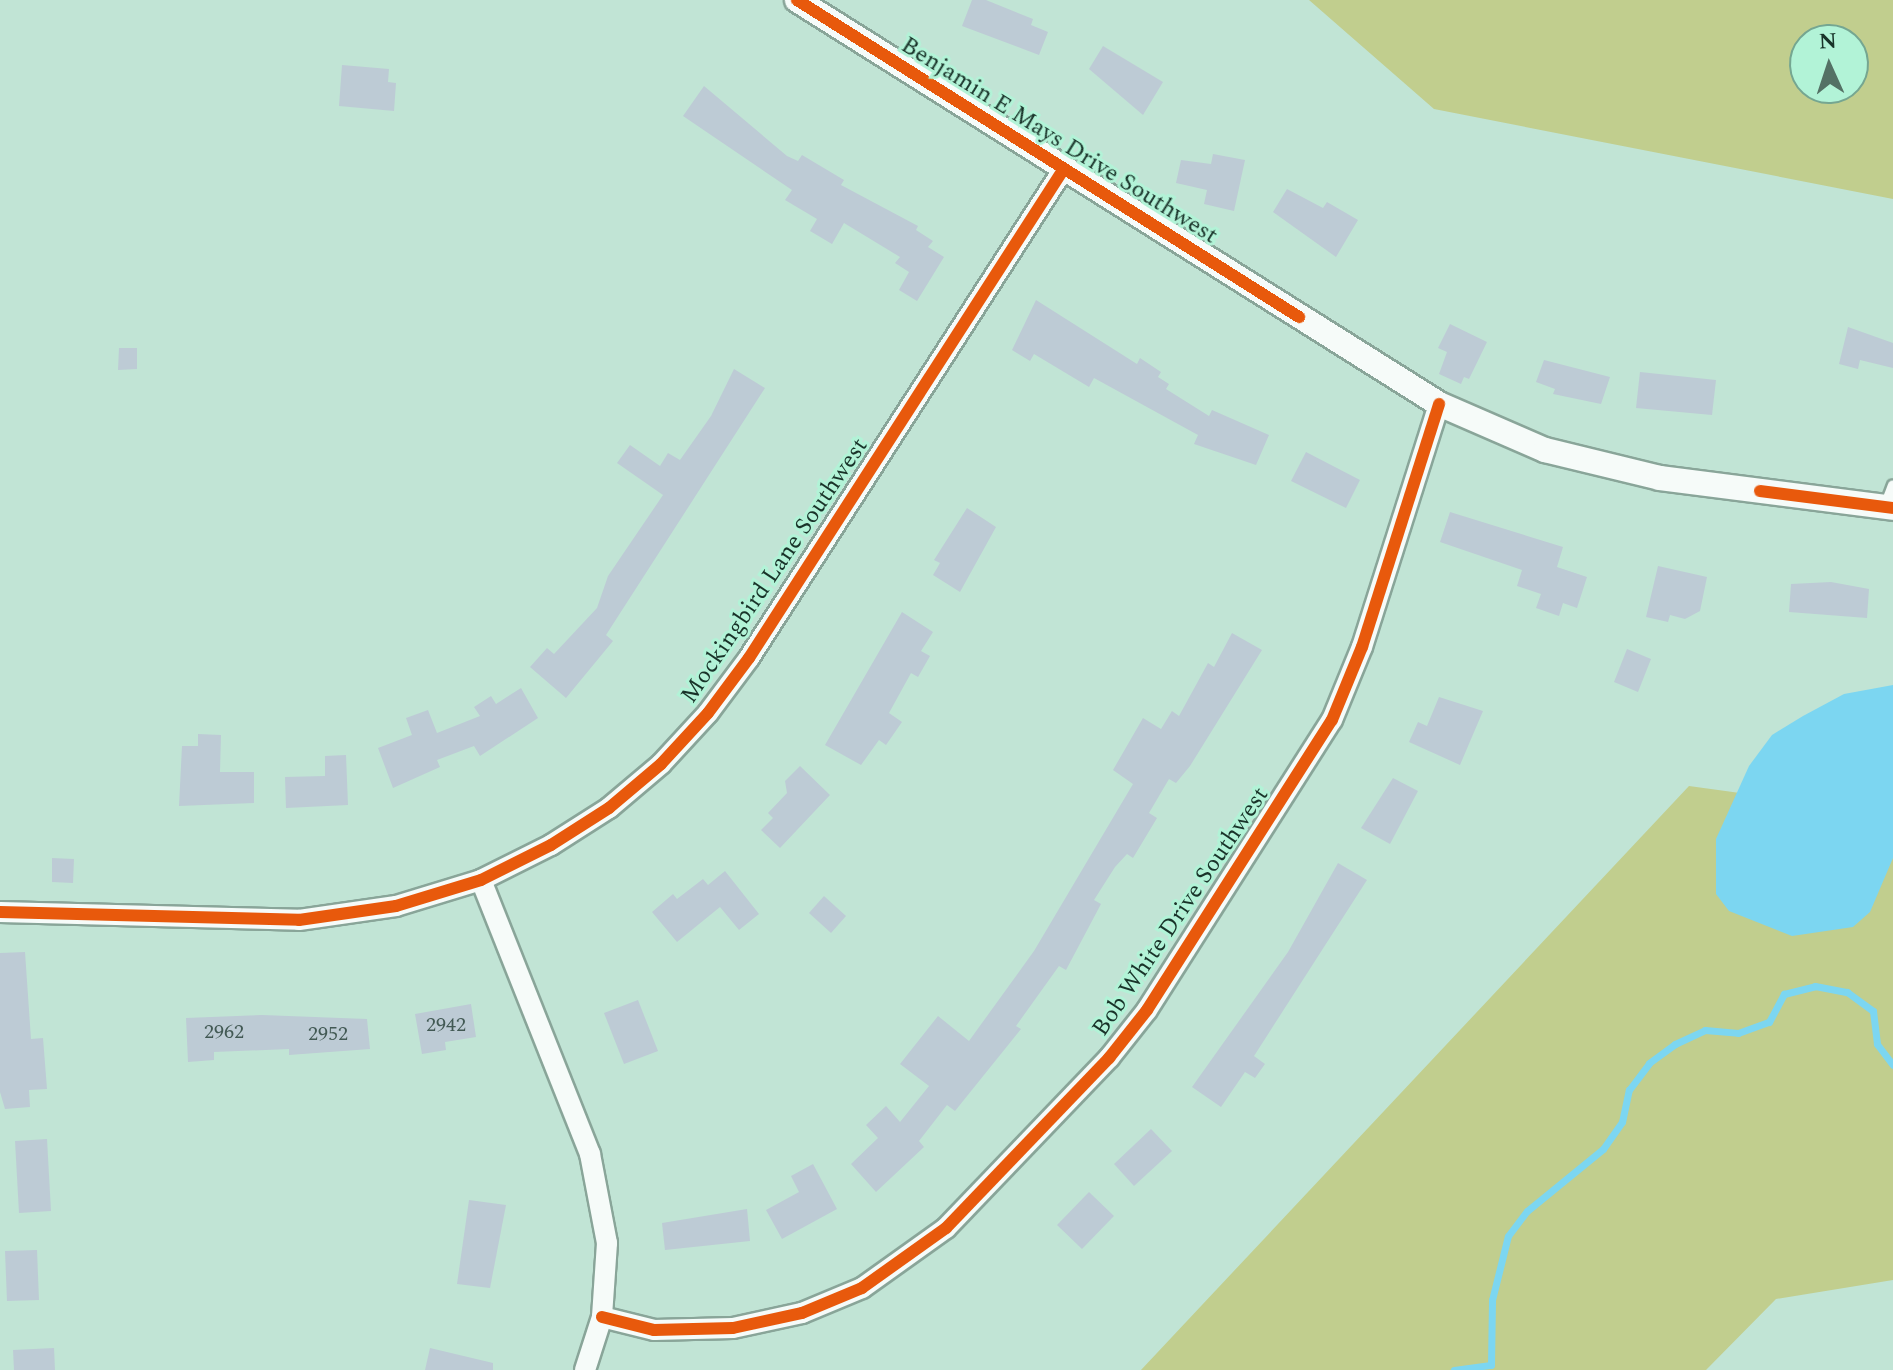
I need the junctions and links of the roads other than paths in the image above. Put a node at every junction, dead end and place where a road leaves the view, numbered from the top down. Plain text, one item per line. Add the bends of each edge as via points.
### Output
1 (797, 0) edge
2 (1063, 170) junction
3 (1439, 404) junction
4 (1890, 500) edge
5 (481, 880) junction
6 (0, 912) edge
7 (602, 1317) junction
8 (585, 1370) edge

1 - 2 street, Benjamin E Mays Drive Southwest
2 - 3 street, Benjamin E Mays Drive Southwest
2 - 5 street, Mockingbird Lane Southwest via 708,713 661,764 609,808
3 - 4 street, Benjamin E Mays Drive Southwest via 1545,450 1660,478
3 - 7 street, Bob White Drive Southwest via 1362,647 1332,720 1147,1010 1109,1058 946,1228 862,1288 802,1313 733,1328 654,1330
5 - 6 street, Mockingbird Lane Southwest via 396,906 299,920
5 - 7 street via 590,1154 607,1243
7 - 8 street

